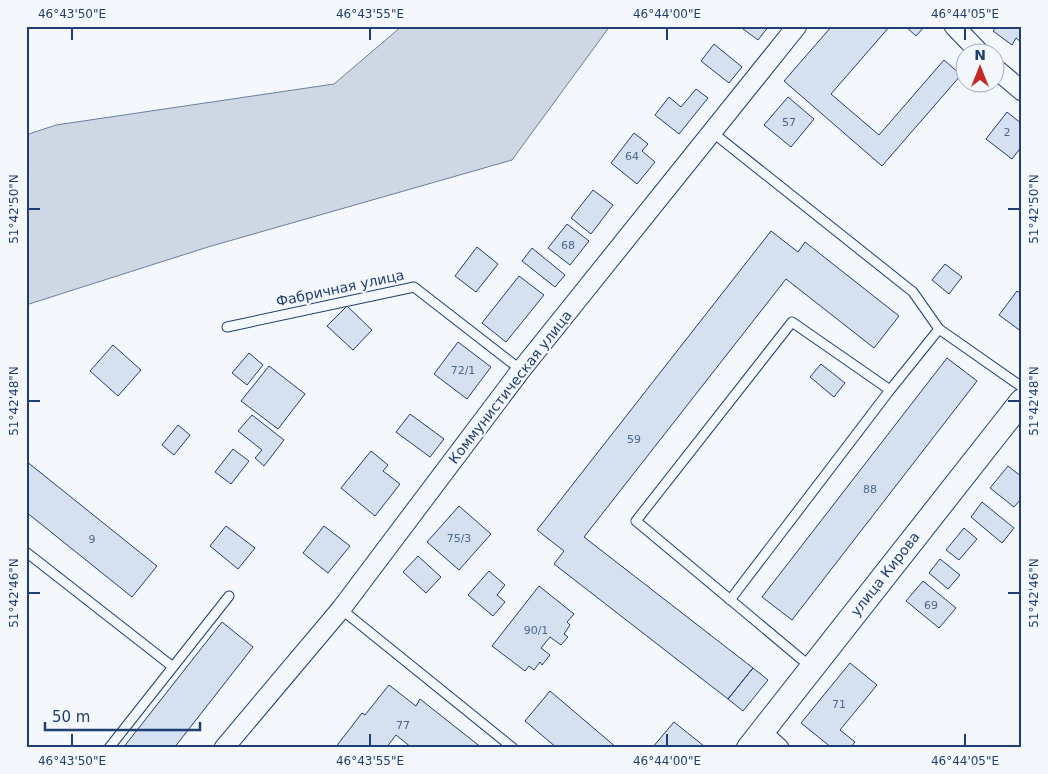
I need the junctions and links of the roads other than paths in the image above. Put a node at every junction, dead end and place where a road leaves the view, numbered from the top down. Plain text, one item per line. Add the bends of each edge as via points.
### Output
1 (797, 26) edge
2 (954, 26) edge
3 (969, 42) edge
4 (1006, 77) edge
5 (1022, 91) edge
6 (712, 132) junction
7 (227, 327) dead end
8 (939, 329) junction
9 (521, 370) junction
10 (1022, 387) edge
11 (890, 390) junction
12 (1022, 401) edge
13 (26, 552) edge
14 (229, 596) dead end
15 (730, 600) junction
16 (341, 609) junction
17 (173, 667) junction
18 (812, 668) junction
19 (755, 740) edge
20 (109, 748) edge
21 (224, 748) edge
22 (513, 748) edge
23 (779, 748) edge

1 - 6 street, Коммунистическая улица
2 - 3 street
4 - 5 street
6 - 8 lane via 913,292
6 - 9 street, Коммунистическая улица
7 - 9 lane, Фабричная улица via 414,287
8 - 10 lane
8 - 11 lane
9 - 16 street, Коммунистическая улица
11 - 15 lane
11 - 15 lane via 792,322 636,521
12 - 18 street, улица Кирова
13 - 17 lane
14 - 17 lane
15 - 18 lane
16 - 21 street, Коммунистическая улица
16 - 22 lane
17 - 20 lane
18 - 19 street, улица Кирова
19 - 23 street

